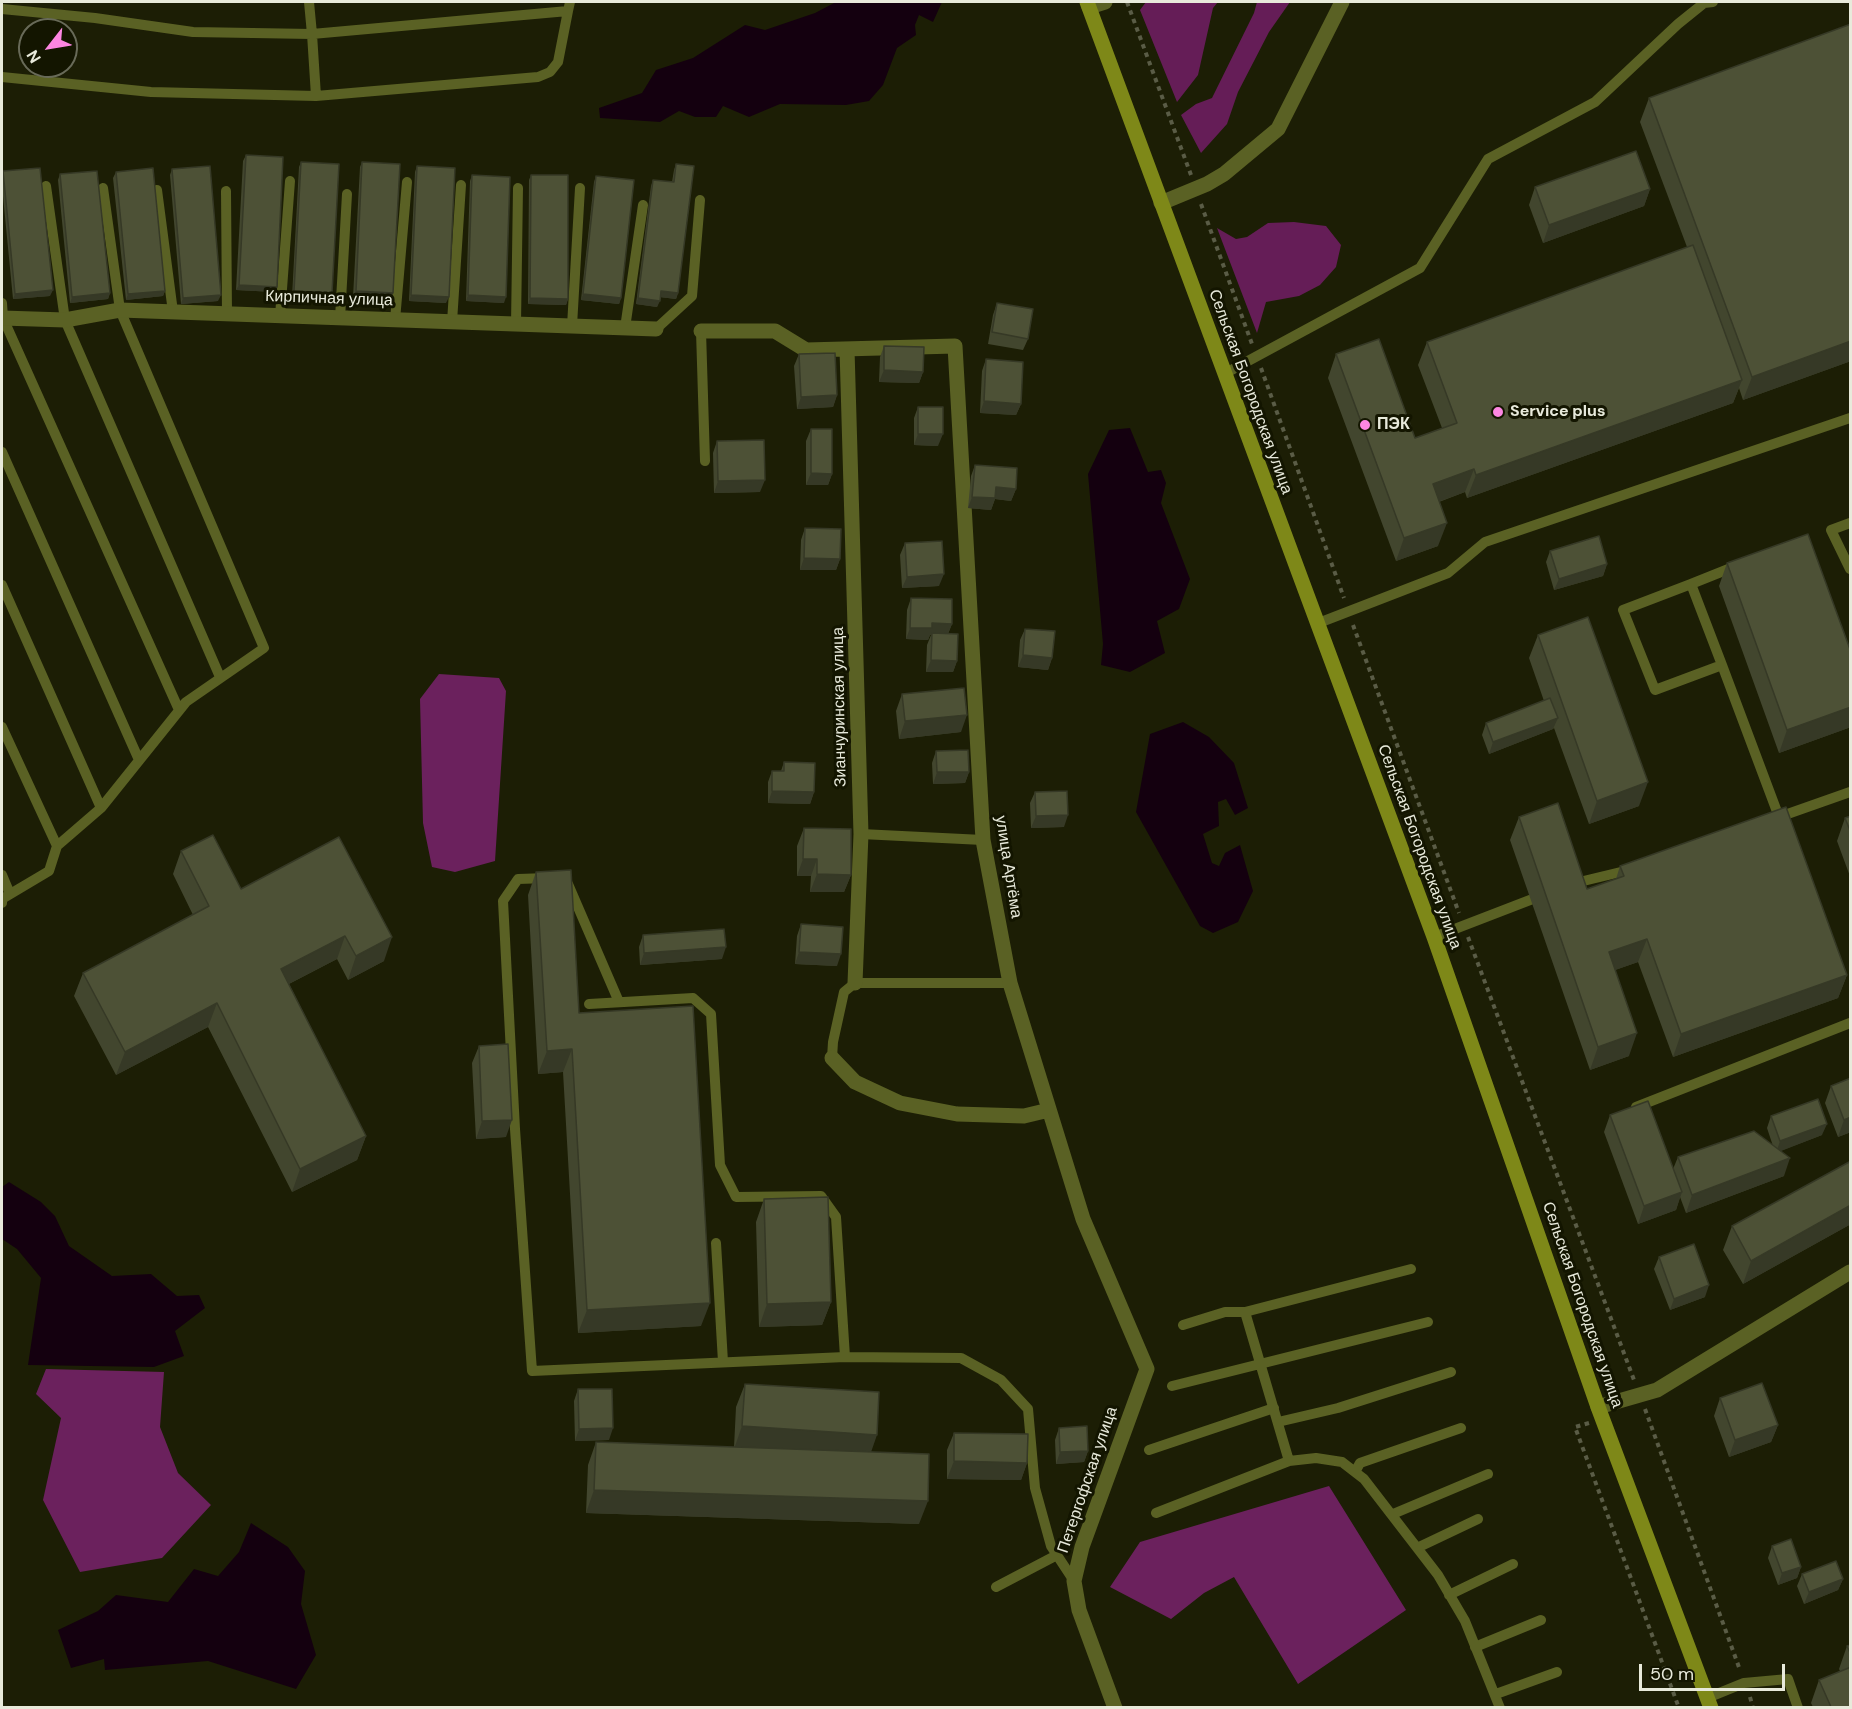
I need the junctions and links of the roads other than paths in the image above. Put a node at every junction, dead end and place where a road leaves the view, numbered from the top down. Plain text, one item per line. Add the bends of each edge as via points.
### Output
1 (309, 2) edge
2 (1105, 2) edge
3 (1342, 2) edge
4 (1713, 2) edge
5 (1088, 4) edge
6 (569, 6) edge
7 (2, 9) edge
8 (312, 34) junction
9 (2, 77) edge
10 (316, 96) junction
11 (290, 181) dead end
12 (407, 182) dead end
13 (461, 185) dead end
14 (46, 186) dead end
15 (103, 188) dead end
16 (518, 188) dead end
17 (580, 188) dead end
18 (158, 190) edge
19 (226, 191) dead end
20 (347, 194) dead end
21 (700, 200) dead end
22 (1161, 202) junction
23 (643, 205) dead end
24 (120, 310) junction
25 (173, 312) junction
26 (2, 313) edge
27 (227, 314) junction
28 (280, 316) junction
29 (340, 318) junction
30 (65, 320) junction
31 (395, 320) junction
32 (452, 322) junction
33 (516, 324) junction
34 (572, 326) junction
35 (625, 328) junction
36 (656, 329) joint
37 (701, 331) joint
38 (847, 349) junction
39 (1224, 374) junction
40 (1851, 418) edge
41 (2, 452) edge
42 (705, 461) dead end
43 (1851, 523) edge
44 (1743, 563) edge
45 (1851, 569) edge
46 (1691, 584) junction
47 (2, 585) edge
48 (1316, 624) junction
49 (1722, 665) junction
50 (220, 677) junction
51 (179, 710) junction
52 (2, 727) edge
53 (139, 760) junction
54 (1851, 792) edge
55 (101, 808) junction
56 (1779, 817) junction
57 (1757, 825) edge
58 (861, 834) junction
59 (983, 840) junction
60 (57, 846) junction
61 (1638, 867) edge
62 (2, 875) edge
63 (1563, 887) edge
64 (1552, 891) edge
65 (10, 894) junction
66 (2, 903) edge
67 (1434, 937) junction
68 (855, 982) junction
69 (1010, 983) junction
70 (619, 1002) junction
71 (589, 1004) dead end
72 (1851, 1023) edge
73 (832, 1058) joint
74 (1631, 1109) edge
75 (1049, 1110) junction
76 (716, 1243) dead end
77 (1411, 1269) dead end
78 (1851, 1272) edge
79 (1245, 1312) junction
80 (1428, 1322) dead end
81 (1183, 1325) dead end
82 (844, 1357) junction
83 (723, 1362) junction
84 (1261, 1365) junction
85 (1147, 1369) joint
86 (1451, 1372) dead end
87 (1172, 1386) dead end
88 (1598, 1407) junction
89 (1274, 1408) junction
90 (1278, 1422) junction
91 (1461, 1428) dead end
92 (1149, 1450) dead end
93 (1289, 1461) junction
94 (1355, 1472) junction
95 (1488, 1474) dead end
96 (1156, 1513) dead end
97 (1393, 1514) junction
98 (1478, 1520) dead end
99 (1419, 1547) junction
100 (1057, 1555) junction
101 (1513, 1564) dead end
102 (1074, 1581) junction
103 (996, 1587) dead end
104 (1449, 1595) junction
105 (1541, 1620) dead end
106 (1475, 1647) junction
107 (1557, 1672) dead end
108 (1496, 1694) junction
109 (1709, 1703) edge
110 (1115, 1707) edge
111 (1500, 1707) edge
112 (1798, 1707) edge

1 - 8 lane
2 - 5 street
3 - 22 street via 1278,129 1224,174
4 - 39 lane via 1704,3 1678,24 1595,102 1488,159 1420,268
5 - 22 main road, Сельская Богородская улица
6 - 8 lane
6 - 10 lane via 558,62 550,72 538,77
7 - 8 lane via 193,32
8 - 10 lane
9 - 10 lane via 151,92
11 - 28 lane
12 - 31 lane
13 - 32 lane
14 - 30 lane
15 - 24 lane
16 - 33 lane
17 - 34 lane
18 - 25 lane
19 - 27 lane
20 - 29 lane
21 - 36 lane via 693,296
22 - 39 main road, Сельская Богородская улица
23 - 35 lane
24 - 25 street, Кирпичная улица
24 - 30 street, Кирпичная улица
24 - 50 lane via 264,648
25 - 27 street, Кирпичная улица
26 - 30 street, Кирпичная улица
26 - 51 lane
27 - 28 street, Кирпичная улица
28 - 29 street, Кирпичная улица
29 - 31 street, Кирпичная улица
30 - 50 lane
31 - 32 street, Кирпичная улица
32 - 33 street, Кирпичная улица
33 - 34 street, Кирпичная улица
34 - 35 street, Кирпичная улица
35 - 36 street, Кирпичная улица
37 - 38 street via 775,331 806,350
37 - 42 lane
38 - 58 street, Зианчуринская улица
38 - 59 street, улица Артёма via 955,346
39 - 48 main road, Сельская Богородская улица
40 - 48 lane via 1485,542 1448,573
41 - 53 lane
43 - 45 lane via 1831,530
44 - 46 lane
46 - 49 lane
46 - 49 lane via 1623,610 1655,690
47 - 55 lane
48 - 67 main road, Сельская Богородская улица
49 - 56 lane
50 - 51 lane
51 - 53 lane
52 - 60 lane
53 - 55 lane
54 - 56 lane
55 - 60 lane
56 - 57 lane
58 - 59 lane
58 - 68 street, Зианчуринская улица
59 - 69 street, улица Артёма
60 - 65 lane via 49,871
61 - 63 lane
62 - 65 lane
64 - 67 lane
65 - 66 lane
67 - 88 main road, Сельская Богородская улица
68 - 69 lane
68 - 73 lane, Зианчуринская улица via 844,992
69 - 75 street, улица Артёма
70 - 71 lane
70 - 82 lane via 693,998 711,1014 720,1165 736,1197 822,1196 836,1216
70 - 83 lane via 565,877 518,879 503,901 532,1371
72 - 74 lane
73 - 75 street via 855,1082 900,1103 957,1114 1024,1116
75 - 85 street, улица Артёма via 1083,1220
76 - 83 lane
77 - 79 lane
78 - 88 street via 1657,1390
79 - 81 lane via 1225,1312
79 - 84 lane
80 - 84 lane
82 - 83 lane
82 - 100 lane via 961,1358 1001,1380 1028,1409 1035,1488
84 - 87 lane
84 - 89 lane
85 - 102 street, Петергофская улица via 1082,1547
86 - 90 lane via 1338,1408
88 - 109 main road, Сельская Богородская улица
89 - 90 lane
89 - 92 lane
90 - 93 lane
91 - 94 lane via 1360,1463
93 - 94 lane via 1316,1458 1342,1462
93 - 96 lane
94 - 97 lane
95 - 97 lane
97 - 99 lane
98 - 99 lane
99 - 104 lane
100 - 102 lane
100 - 103 lane
101 - 104 lane
102 - 110 street, Петергофская улица via 1079,1610
104 - 106 lane
105 - 106 lane
106 - 108 lane
107 - 108 lane
108 - 111 lane
109 - 112 lane via 1744,1683 1788,1679

